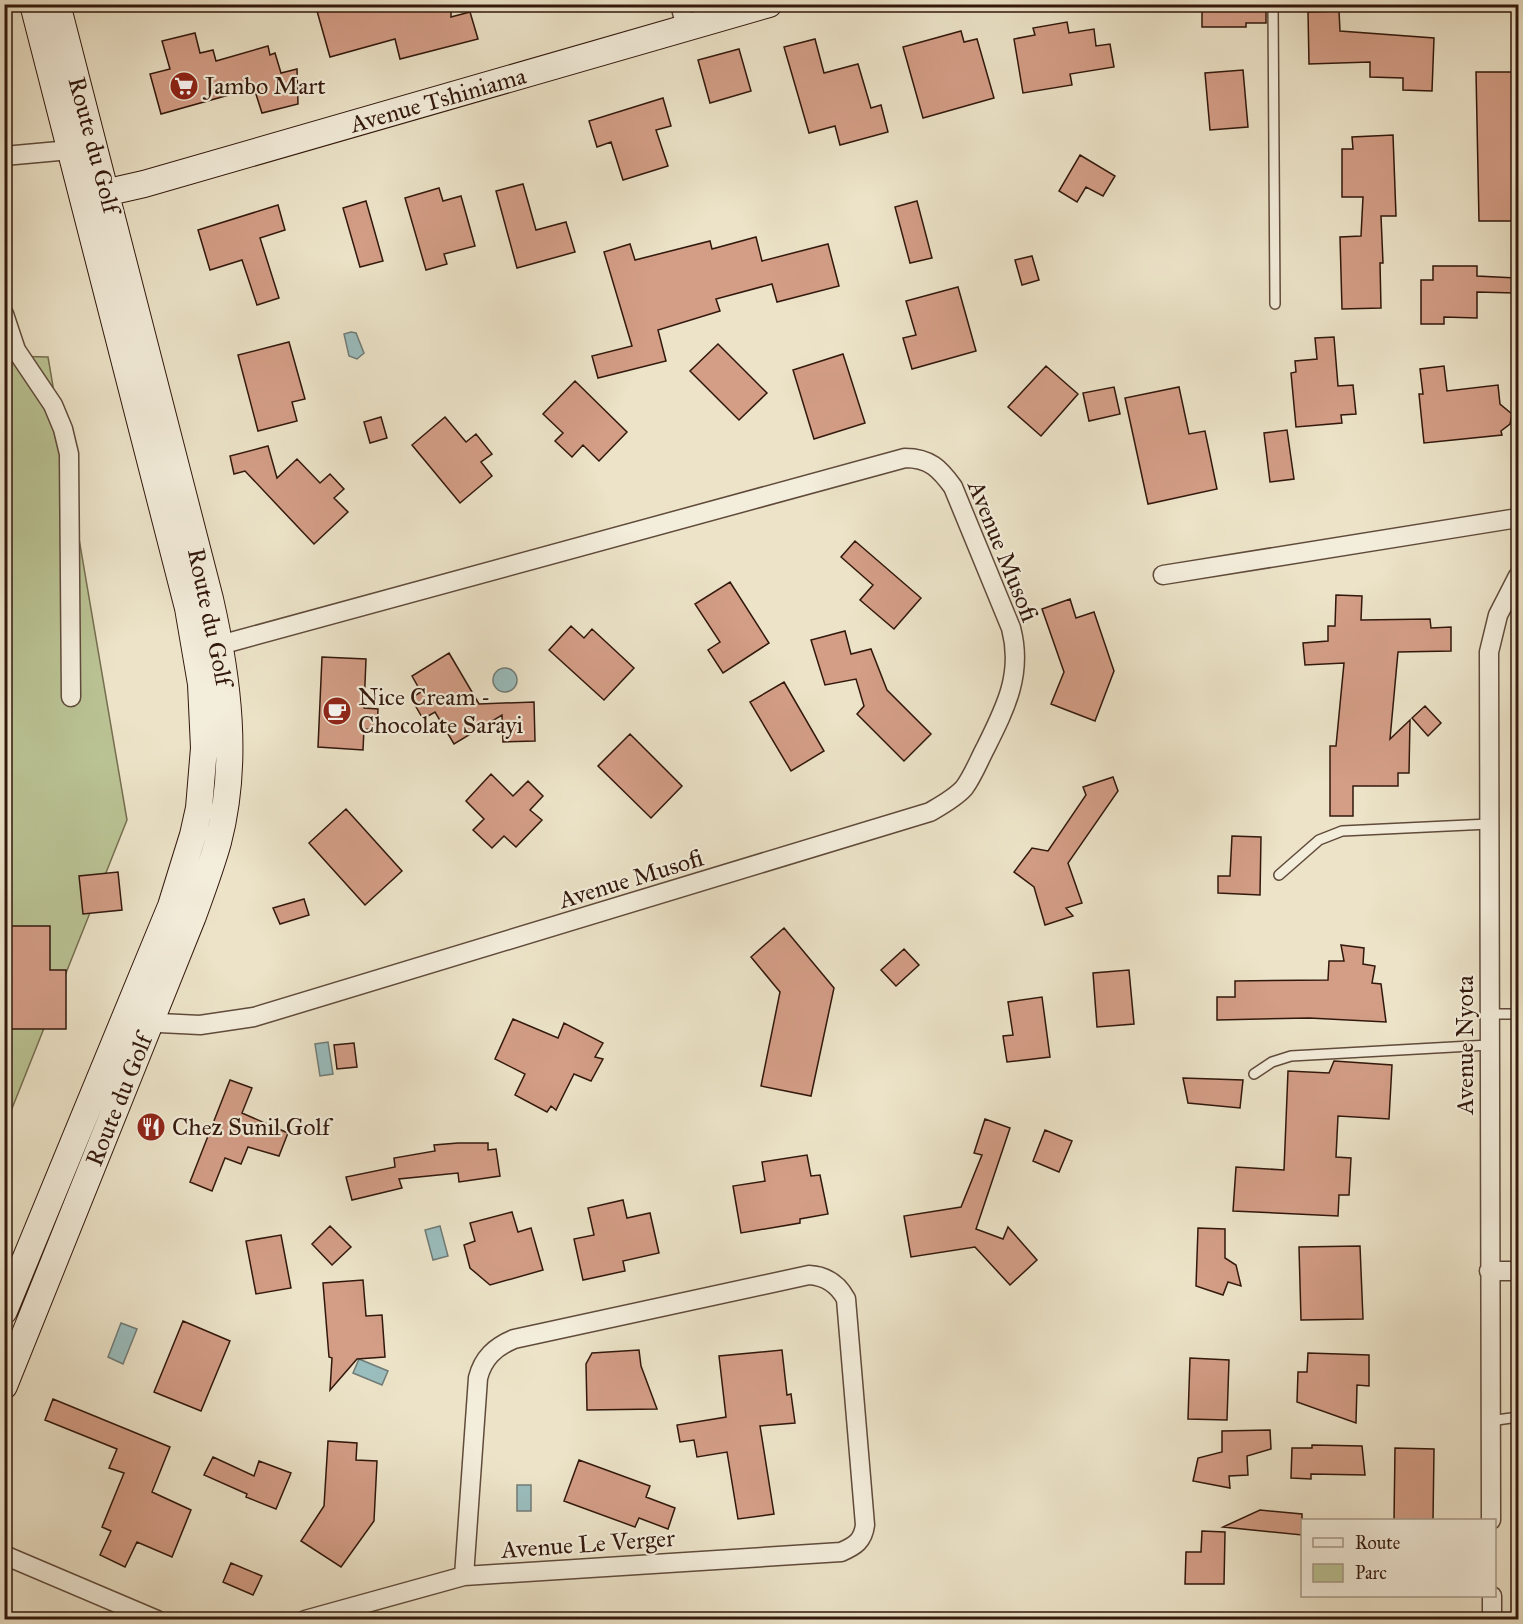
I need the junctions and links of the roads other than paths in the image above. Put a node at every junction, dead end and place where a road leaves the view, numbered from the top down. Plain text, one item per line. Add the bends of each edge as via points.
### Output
1 (33, 4) edge
2 (57, 4) edge
3 (769, 4) edge
4 (1273, 4) edge
5 (683, 16) edge
6 (83, 149) junction
7 (4, 156) edge
8 (95, 195) junction
9 (1275, 304) dead end
10 (4, 314) edge
11 (1518, 518) edge
12 (1163, 575) dead end
13 (1518, 576) edge
14 (208, 648) junction
15 (71, 697) dead end
16 (1489, 824) junction
17 (1279, 875) dead end
18 (1489, 1014) junction
19 (1518, 1014) edge
20 (137, 1022) junction
21 (1489, 1045) junction
22 (1254, 1074) dead end
23 (1489, 1271) junction
24 (1518, 1272) edge
25 (4, 1311) edge
26 (4, 1386) edge
27 (1518, 1417) edge
28 (1490, 1421) junction
29 (1491, 1519) edge
30 (4, 1555) edge
31 (464, 1576) junction
32 (1492, 1597) edge
33 (157, 1620) edge
34 (305, 1620) edge
35 (1492, 1620) edge

1 - 6 main road
2 - 6 main road, Route du Golf
3 - 5 main road, Avenue Tshiniama
4 - 9 lane
5 - 8 main road, Avenue Tshiniama
6 - 7 street
6 - 8 main road, Route du Golf
8 - 14 main road, Route du Golf
10 - 15 street via 16,350 53,405 69,454
11 - 12 street
13 - 16 street, Avenue Nyota via 1498,615 1489,652
14 - 20 main road, Route du Golf via 229,754 218,840 193,916
14 - 20 street, Avenue Musofi via 906,458 918,458 940,469 953,487 1011,628 1016,670 1007,705 964,787 930,812 254,1017 200,1025
16 - 17 lane via 1342,831 1319,840
16 - 18 street, Avenue Nyota
18 - 19 lane
18 - 21 street, Avenue Nyota
20 - 25 main road
20 - 26 main road, Route du Golf
21 - 22 lane via 1291,1056
21 - 23 street, Avenue Nyota
23 - 24 street
23 - 28 street, Avenue Nyota
27 - 28 lane
28 - 29 street, Avenue Nyota
30 - 33 street
31 - 31 street, Avenue Le Verger via 841,1552 860,1540 865,1525 846,1299 836,1285 809,1275 514,1339 494,1350 478,1378
31 - 34 street, Avenue Le Verger
32 - 35 street

